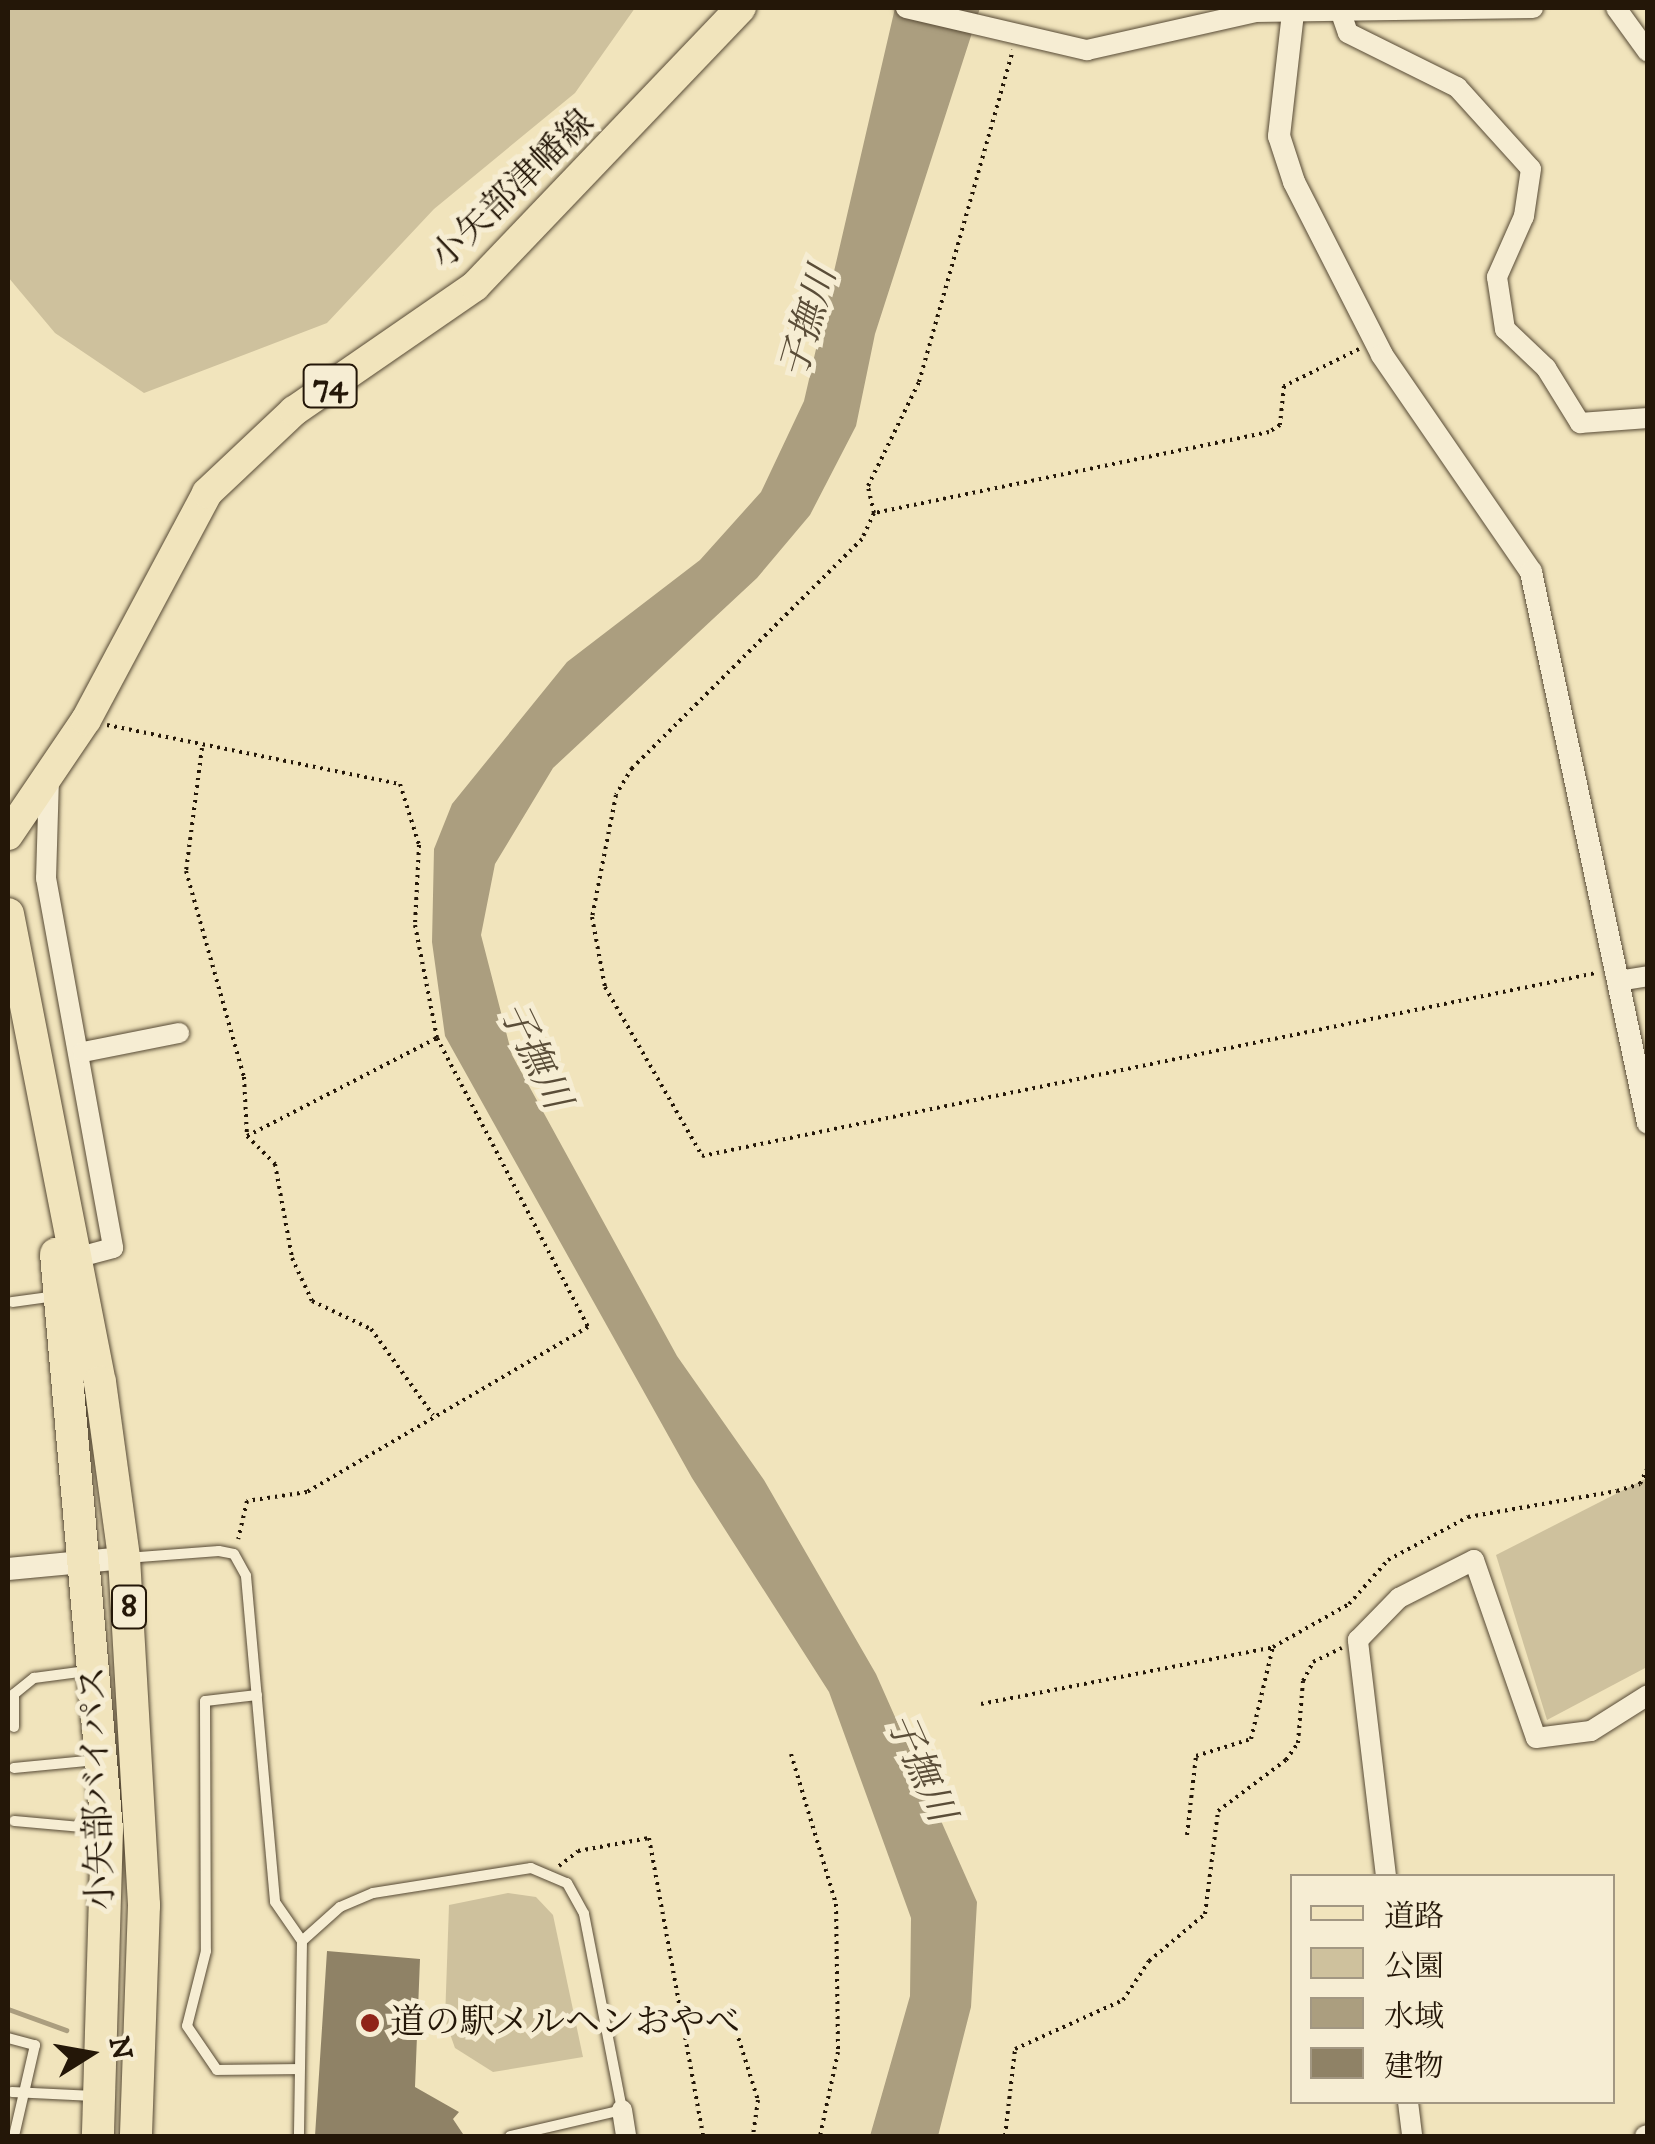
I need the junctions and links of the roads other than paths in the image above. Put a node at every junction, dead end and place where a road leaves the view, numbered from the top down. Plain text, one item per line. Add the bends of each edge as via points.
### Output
1 (742, 8) edge
2 (906, 8) edge
3 (1533, 8) edge
4 (1616, 8) edge
5 (1342, 12) junction
6 (1293, 13) junction
7 (1648, 52) edge
8 (1648, 418) edge
9 (49, 778) junction
10 (8, 836) edge
11 (8, 914) edge
12 (1617, 975) junction
13 (1648, 976) edge
14 (179, 1033) dead end
15 (84, 1052) junction
16 (40, 1085) junction
17 (1648, 1122) edge
18 (75, 1258) junction
19 (60, 1296) junction
20 (12, 1302) dead end
21 (124, 1558) junction
22 (86, 1562) junction
23 (8, 1569) edge
24 (98, 1669) junction
25 (258, 1695) junction
26 (1648, 1695) edge
27 (14, 1727) dead end
28 (102, 1759) junction
29 (14, 1768) dead end
30 (14, 1822) dead end
31 (107, 1829) junction
32 (1386, 1874) edge
33 (302, 1941) junction
34 (8, 2038) edge
35 (299, 2068) junction
36 (12, 2092) dead end
37 (25, 2094) junction
38 (100, 2095) junction
39 (1408, 2104) edge
40 (622, 2110) junction
41 (14, 2136) edge
42 (98, 2136) edge
43 (136, 2136) edge
44 (299, 2136) edge
45 (510, 2136) edge
46 (626, 2136) edge
47 (1412, 2136) edge

1 - 9 main road, 小矢部津幡線 / 74 via 475,286 294,410 207,493
2 - 6 street via 1086,50 1206,18
3 - 5 street
4 - 7 street
5 - 6 street
5 - 8 street via 1348,33 1456,87 1531,169 1516,241 1497,277 1504,329 1546,368 1580,422
6 - 12 street via 1279,136 1376,342 1531,572
9 - 10 main road, 小矢部津幡線 / 74
9 - 15 street via 46,878
11 - 16 highway, 小矢部バイパス / 8
12 - 13 street
12 - 17 street
14 - 15 street
15 - 18 street via 113,1248
16 - 18 highway, 小矢部バイパス / 8
16 - 19 highway, 小矢部バイパス / 8
18 - 21 highway, 小矢部バイパス / 8
19 - 20 lane
19 - 22 highway, 小矢部バイパス / 8
21 - 22 street
21 - 25 lane via 234,1554 246,1576
21 - 43 highway, 小矢部バイパス / 8 via 142,1828
22 - 23 street
22 - 24 highway, 小矢部バイパス / 8
24 - 27 lane via 34,1678 14,1694
24 - 28 highway, 小矢部バイパス / 8
25 - 33 lane via 276,1902
25 - 35 lane via 205,1702 206,1951 186,2026 216,2070
26 - 32 street via 1590,1732 1536,1738 1474,1560 1400,1598 1358,1640
28 - 29 lane
28 - 31 highway, 小矢部バイパス / 8
30 - 31 lane
31 - 38 highway, 小矢部バイパス / 8
33 - 35 lane
33 - 40 lane via 340,1907 372,1893 531,1868 554,1874 584,1914
34 - 37 lane via 35,2046
35 - 44 lane
36 - 37 lane
37 - 38 lane
37 - 41 lane
38 - 42 highway, 小矢部バイパス / 8
39 - 47 street
40 - 45 lane
40 - 46 street

